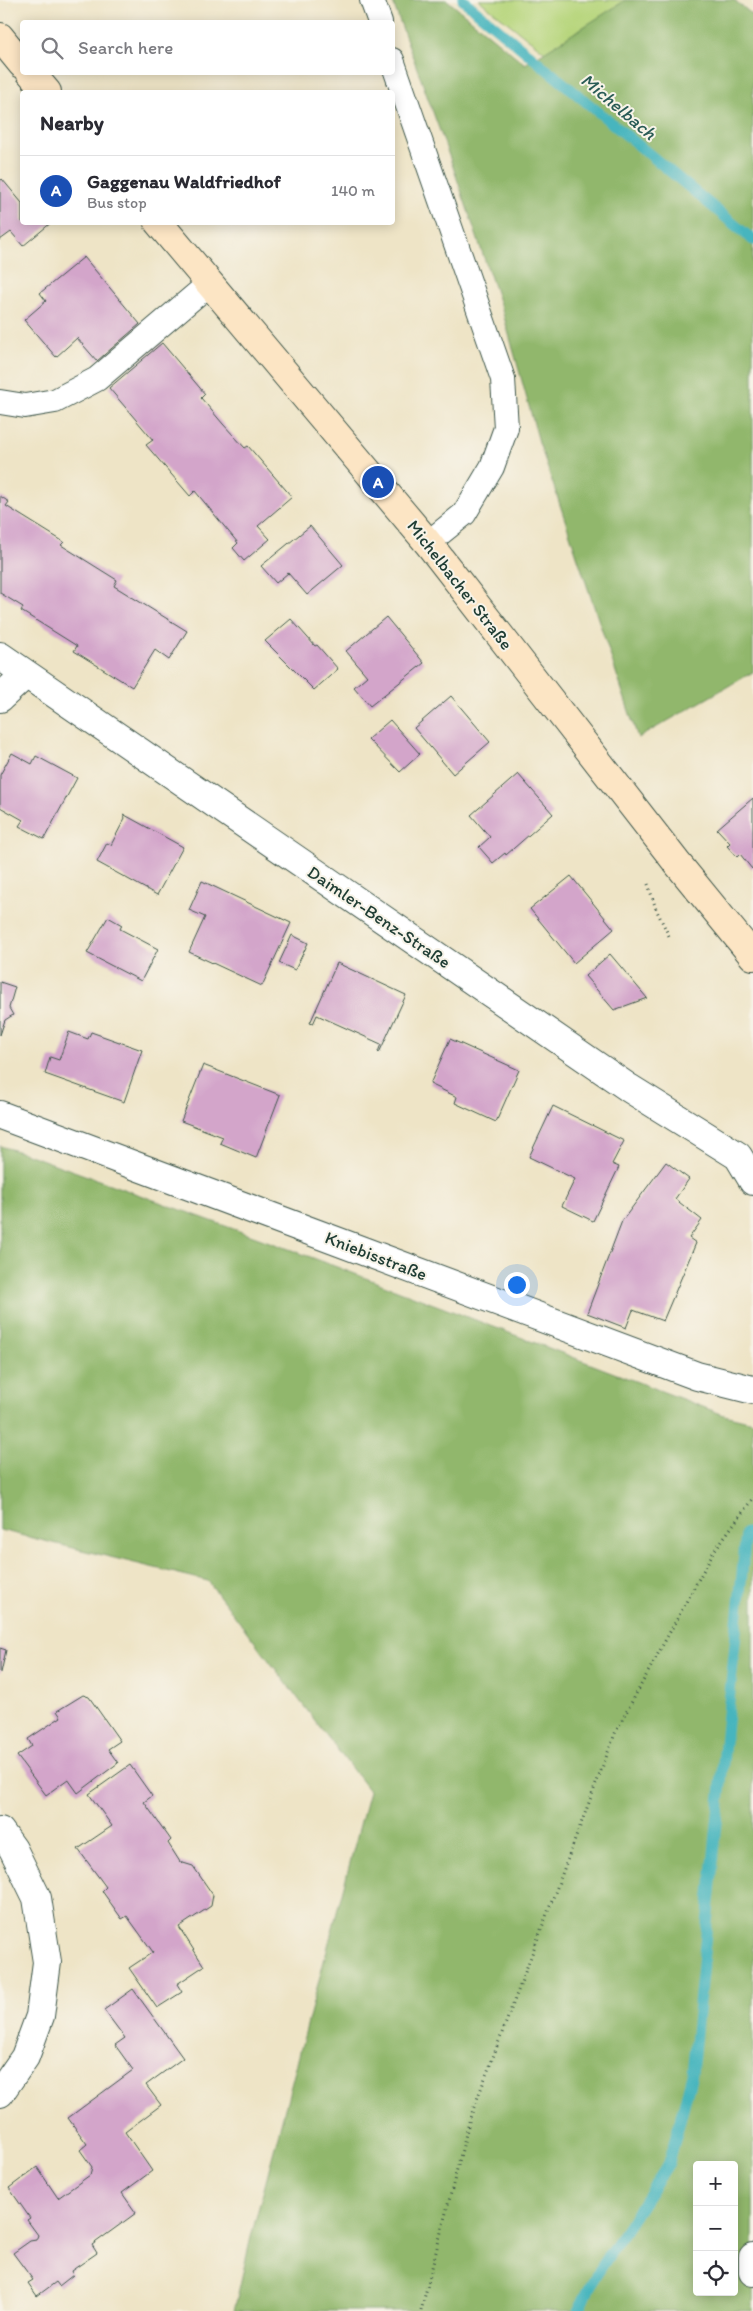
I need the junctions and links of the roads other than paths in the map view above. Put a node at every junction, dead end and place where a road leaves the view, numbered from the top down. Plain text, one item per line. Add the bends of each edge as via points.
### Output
1 (372, 0) edge
2 (379, 20) edge
3 (0, 37) edge
4 (20, 62) edge
5 (395, 69) edge
6 (33, 75) edge
7 (45, 90) edge
8 (161, 225) edge
9 (210, 283) junction
10 (0, 402) edge
11 (428, 543) junction
12 (0, 656) edge
13 (25, 675) junction
14 (0, 698) edge
15 (753, 956) edge
16 (0, 1115) edge
17 (753, 1180) edge
18 (753, 1390) edge
19 (0, 1832) edge
20 (0, 2094) edge
21 (753, 2257) edge
22 (753, 2272) edge

1 - 2 lane
3 - 4 main road
5 - 11 lane via 503,379 506,428 492,467 464,514
6 - 7 main road
8 - 9 main road, Michelbacher Straße
9 - 10 lane via 97,379 55,401 25,406
9 - 11 main road, Michelbacher Straße
11 - 15 main road, Michelbacher Straße via 670,855
12 - 13 street, Daimler-Benz-Straße
13 - 14 street
13 - 17 street, Daimler-Benz-Straße via 628,1088 738,1156
16 - 18 street, Kniebisstraße via 697,1376
19 - 20 street via 13,1849 38,1898 47,1962 40,2016 25,2057
21 - 22 street

